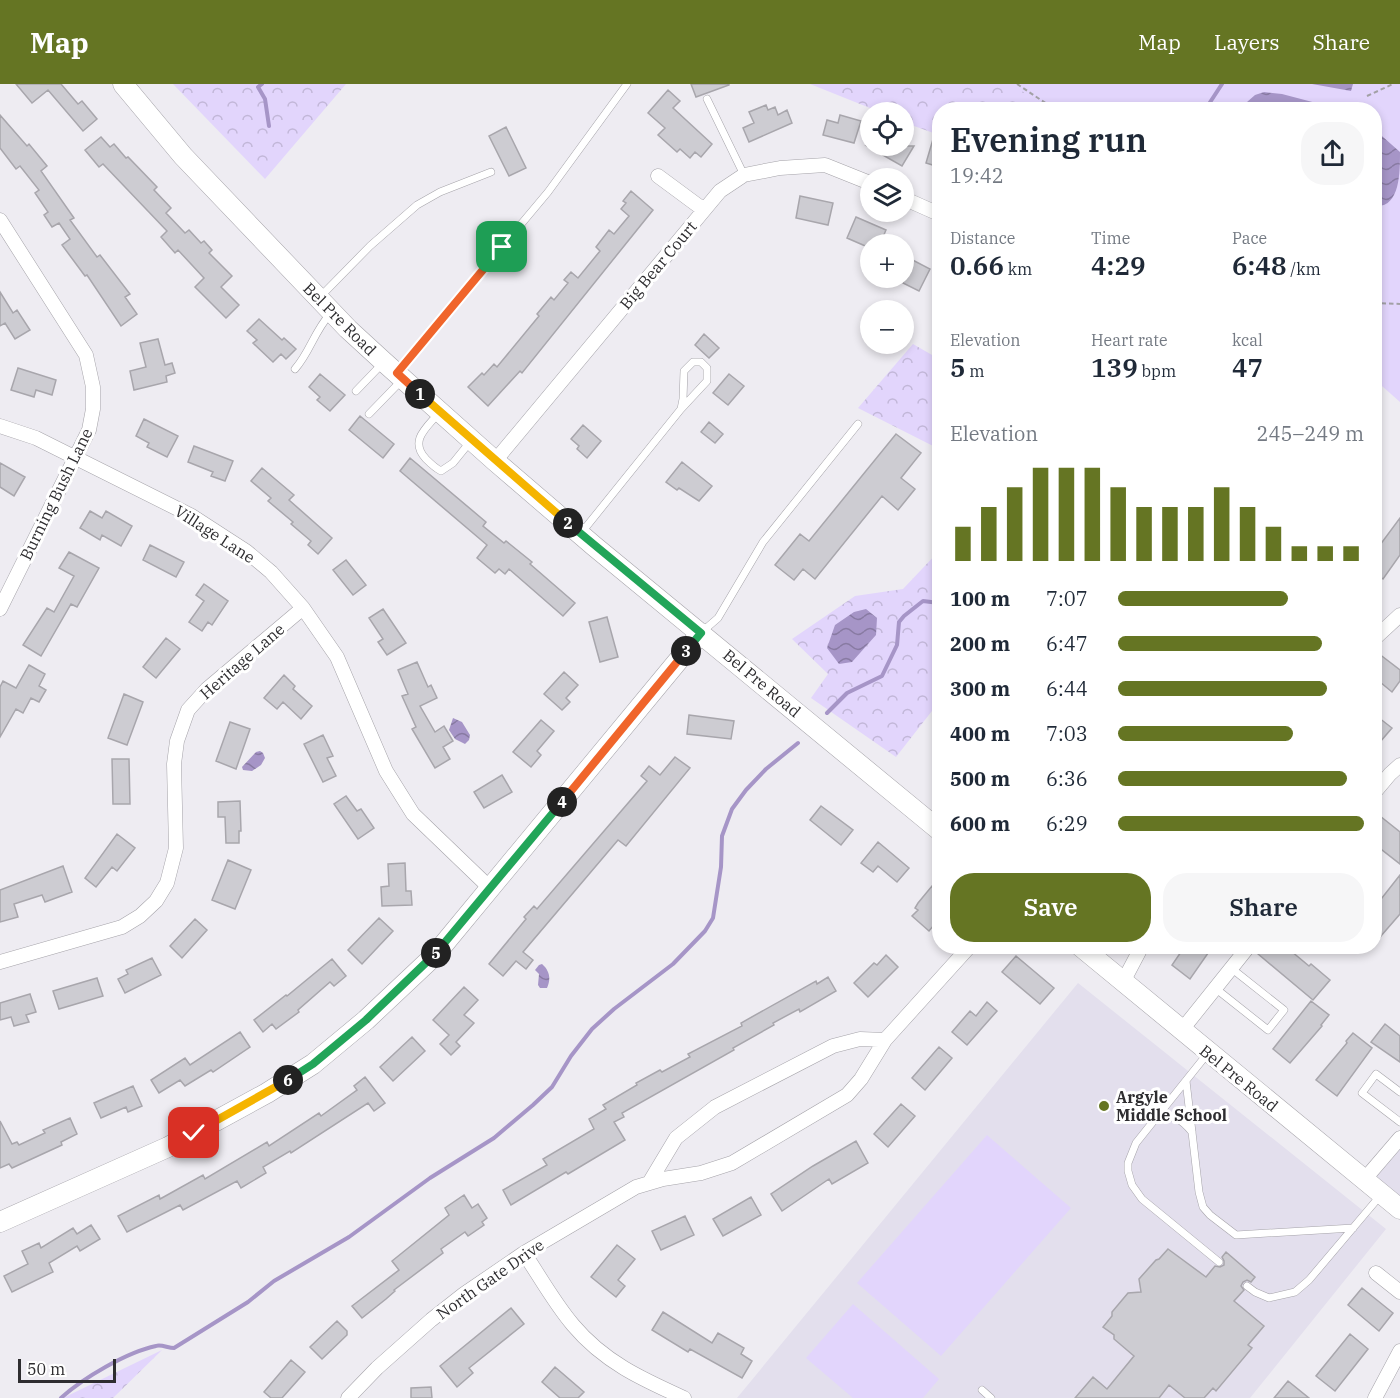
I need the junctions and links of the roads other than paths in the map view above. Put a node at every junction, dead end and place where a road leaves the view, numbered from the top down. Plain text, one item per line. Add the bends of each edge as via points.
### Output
1 (123, 84) edge
2 (627, 84) edge
3 (707, 99) dead end
4 (491, 172) dead end
5 (744, 175) junction
6 (658, 176) dead end
7 (860, 179) edge
8 (914, 203) edge
9 (704, 210) junction
10 (932, 211) edge
11 (0, 220) edge
12 (325, 305) junction
13 (295, 369) dead end
14 (394, 372) junction
15 (356, 391) dead end
16 (681, 409) junction
17 (440, 412) junction
18 (369, 414) dead end
19 (858, 424) dead end
20 (0, 426) edge
21 (471, 440) junction
22 (75, 458) junction
23 (495, 461) junction
24 (580, 534) junction
25 (303, 608) junction
26 (0, 609) edge
27 (1400, 615) edge
28 (1382, 632) edge
29 (701, 633) junction
30 (1400, 765) edge
31 (1382, 784) edge
32 (932, 824) edge
33 (491, 889) junction
34 (963, 954) edge
35 (1090, 954) edge
36 (1138, 954) edge
37 (1243, 954) edge
38 (0, 962) edge
39 (1232, 968) junction
40 (1123, 982) junction
41 (1215, 988) junction
42 (1182, 1031) junction
43 (885, 1040) junction
44 (1208, 1053) junction
45 (1186, 1082) junction
46 (1400, 1092) edge
47 (1157, 1118) junction
48 (1400, 1122) edge
49 (1192, 1132) junction
50 (1400, 1138) edge
51 (1364, 1180) junction
52 (649, 1183) junction
53 (1392, 1200) edge
54 (0, 1222) edge
55 (1353, 1228) junction
56 (524, 1253) junction
57 (1219, 1262) dead end
58 (1376, 1274) dead end
59 (1247, 1286) dead end
60 (1400, 1292) edge
61 (1400, 1351) edge
62 (982, 1390) dead end
63 (348, 1398) edge
64 (684, 1398) edge
65 (991, 1398) edge
66 (1375, 1398) edge

1 - 12 main road, Bel Pre Road via 183,156
2 - 14 lane via 548,192
3 - 5 lane
4 - 12 lane via 417,205 370,246
5 - 7 street, Big Bear Court via 825,165
5 - 9 street, Big Bear Court via 720,191
6 - 9 street
8 - 10 street
9 - 23 street, Big Bear Court
11 - 22 street, Burning Bush Lane via 86,355 93,409 89,430
12 - 13 lane via 305,358
12 - 14 main road, Bel Pre Road
14 - 15 lane
14 - 17 main road, Bel Pre Road
14 - 18 lane
16 - 16 lane via 684,371 693,362 701,362 707,368 707,381
16 - 24 lane
17 - 21 main road, Bel Pre Road
17 - 21 lane via 418,446 430,463 441,471 447,468
19 - 29 lane via 763,542 718,618
20 - 22 street, Village Lane via 36,438
21 - 23 main road, Bel Pre Road
22 - 25 street, Village Lane via 192,516 246,551
22 - 26 street, Burning Bush Lane
23 - 24 main road, Bel Pre Road
24 - 29 main road, Bel Pre Road
25 - 33 street, Village Lane via 337,657 386,771 413,814
25 - 38 street, Heritage Lane via 207,689 188,710 174,764 176,848 167,883 156,901 122,927
27 - 28 street
29 - 32 main road, Bel Pre Road
29 - 33 main road
30 - 31 street
33 - 54 main road via 434,956 313,1064 168,1147
34 - 43 street, North Gate Drive
35 - 40 main road, Bel Pre Road
36 - 40 street
37 - 39 street
39 - 41 street
39 - 41 lane via 1284,1010 1268,1030
40 - 42 main road, Bel Pre Road
41 - 42 street
42 - 44 main road, Bel Pre Road
43 - 52 street, North Gate Drive via 847,1095 732,1163
43 - 52 street via 861,1039 833,1046 715,1107 676,1138
44 - 45 lane
44 - 51 main road, Bel Pre Road
45 - 47 lane
45 - 49 lane
46 - 48 lane via 1376,1074 1362,1094
47 - 49 lane via 1175,1117
47 - 57 lane via 1136,1143 1128,1163 1132,1185 1142,1199
49 - 55 lane via 1200,1200 1210,1215 1236,1234
50 - 51 street
51 - 53 main road, Bel Pre Road
52 - 56 street, North Gate Drive via 636,1186
53 - 55 lane via 1369,1212
55 - 59 lane via 1295,1292 1269,1298
56 - 63 street, North Gate Drive via 431,1320
56 - 64 street via 573,1326 637,1377
58 - 60 street
61 - 66 street
62 - 65 lane

